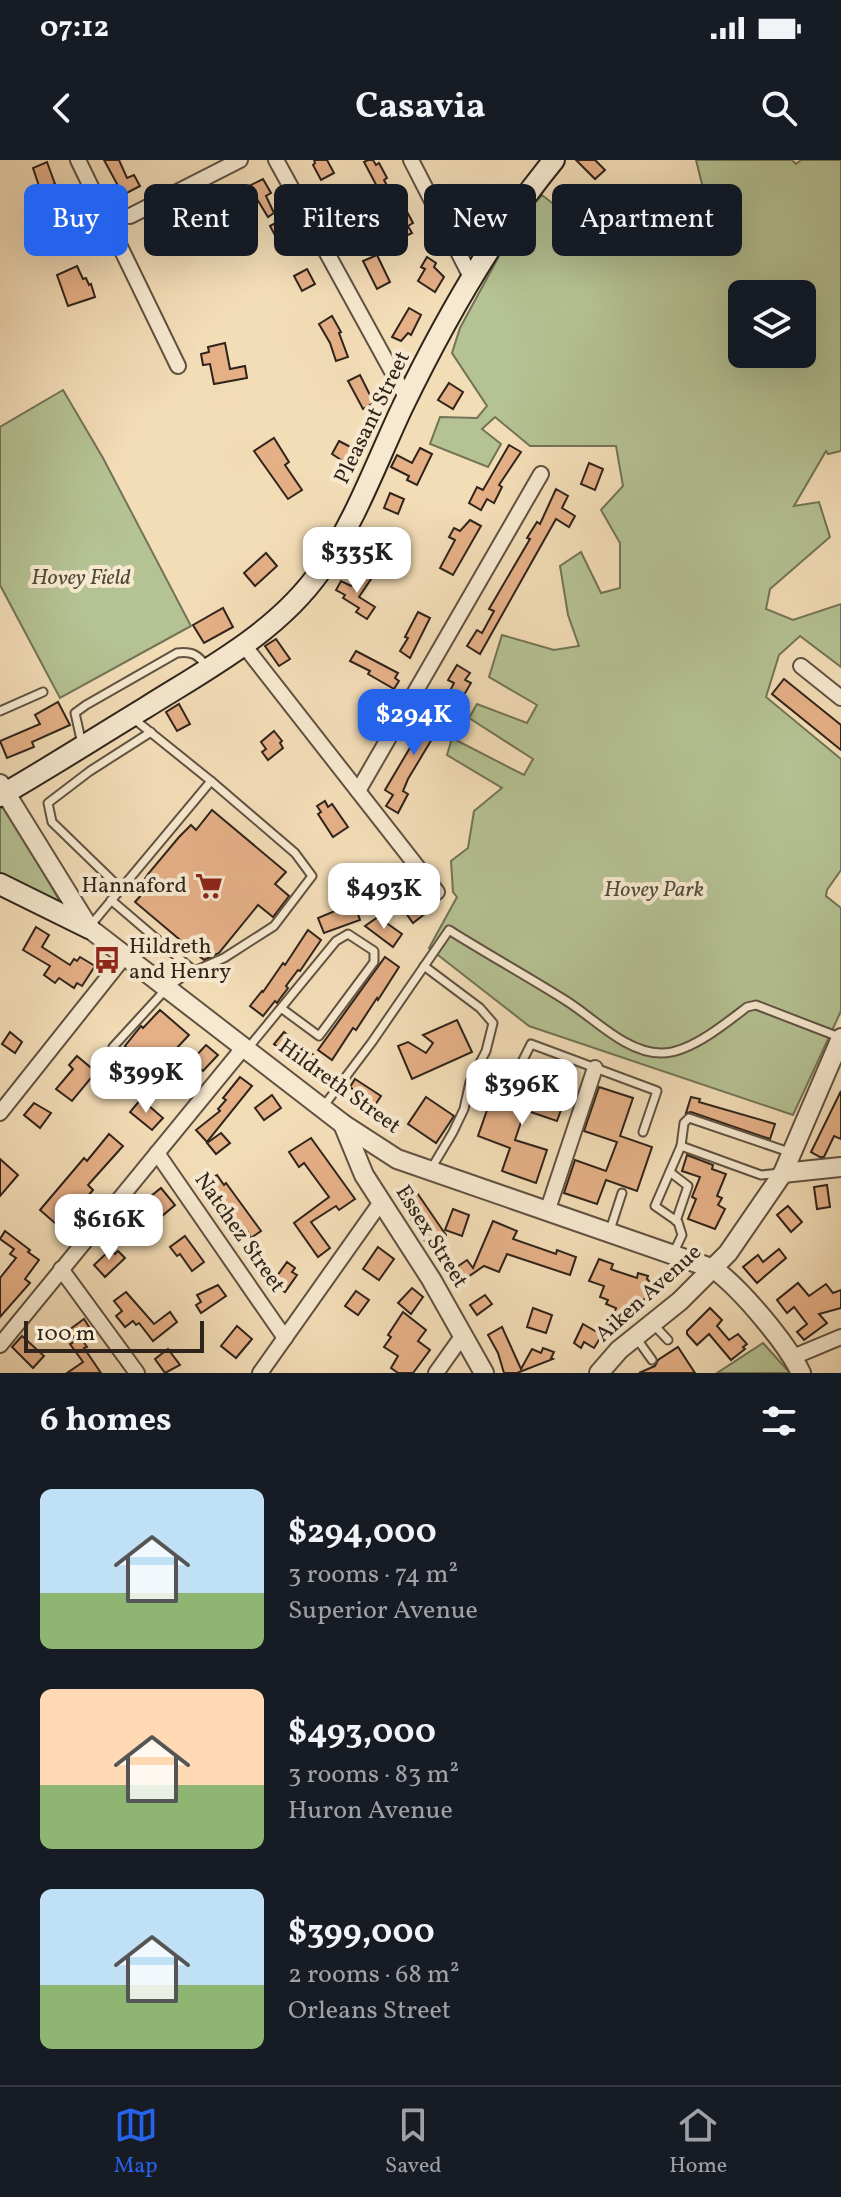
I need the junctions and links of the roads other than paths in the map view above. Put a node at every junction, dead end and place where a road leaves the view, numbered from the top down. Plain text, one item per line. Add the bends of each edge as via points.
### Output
1 (78, 160) edge
2 (240, 160) edge
3 (276, 160) edge
4 (411, 160) edge
5 (554, 160) edge
6 (130, 216) dead end
7 (472, 279) junction
8 (178, 366) dead end
9 (407, 399) junction
10 (541, 474) dead end
11 (243, 644) junction
12 (801, 666) dead end
13 (209, 668) junction
14 (43, 692) dead end
15 (841, 698) edge
16 (0, 711) edge
17 (131, 716) junction
18 (151, 732) junction
19 (83, 745) junction
20 (211, 781) junction
21 (2, 791) edge
22 (358, 791) junction
23 (0, 884) edge
24 (121, 889) junction
25 (437, 892) dead end
26 (111, 900) junction
27 (89, 928) junction
28 (124, 957) junction
29 (424, 966) junction
30 (194, 971) junction
31 (167, 988) junction
32 (281, 1008) junction
33 (841, 1038) edge
34 (113, 1047) dead end
35 (246, 1048) junction
36 (595, 1068) junction
37 (510, 1086) dead end
38 (323, 1107) junction
39 (0, 1113) edge
40 (343, 1124) junction
41 (643, 1132) dead end
42 (681, 1146) junction
43 (157, 1153) junction
44 (791, 1153) junction
45 (841, 1167) edge
46 (430, 1171) junction
47 (670, 1172) junction
48 (783, 1173) junction
49 (622, 1193) dead end
50 (381, 1202) junction
51 (547, 1212) junction
52 (676, 1221) junction
53 (610, 1232) junction
54 (673, 1255) junction
55 (61, 1269) junction
56 (714, 1269) junction
57 (653, 1324) junction
58 (463, 1335) junction
59 (636, 1337) junction
60 (841, 1337) edge
61 (285, 1338) junction
62 (668, 1340) dead end
63 (0, 1345) edge
64 (652, 1360) dead end
65 (797, 1365) edge
66 (137, 1373) edge
67 (260, 1373) edge
68 (436, 1373) edge
69 (484, 1373) edge
70 (599, 1373) edge

1 - 8 street
2 - 6 street
3 - 9 street
4 - 7 street
5 - 7 main road, Pleasant Street via 522,199
7 - 9 main road, Pleasant Street
9 - 11 main road, Pleasant Street via 321,571 281,617
10 - 22 street
11 - 13 main road, Pleasant Street
11 - 22 street
12 - 15 street
13 - 17 main road, Pleasant Street
13 - 19 lane via 197,654 177,653 86,705 75,713
14 - 16 lane
17 - 18 lane
17 - 19 main road, Pleasant Street
18 - 20 lane
18 - 24 lane via 48,803 52,822
19 - 21 main road, Pleasant Street
20 - 24 lane
20 - 30 lane via 295,853 312,876 274,926
21 - 27 street, Hildreth Street
22 - 25 street
23 - 27 main road
24 - 26 lane
26 - 27 lane
26 - 30 lane
27 - 28 street, Hildreth Street
28 - 31 street, Hildreth Street
28 - 39 street
29 - 33 lane via 449,930 620,1038 661,1053 698,1041 756,1005
29 - 38 lane
29 - 46 lane via 493,1023 464,1109
30 - 31 lane
31 - 34 lane
31 - 35 street, Hildreth Street
32 - 32 lane via 336,941 348,934 374,951 374,962 319,1036
32 - 35 lane
33 - 44 street, Aiken Avenue
35 - 38 street, Hildreth Street
35 - 43 street
36 - 37 lane via 531,1044
36 - 41 lane via 657,1091
36 - 51 street
38 - 40 street, Hildreth Street
40 - 46 street, Hildreth Street via 397,1159
40 - 50 street, Essex Street
42 - 44 lane via 689,1118
42 - 47 lane
42 - 48 lane via 761,1175
43 - 55 street
43 - 61 street, Natchez Street
44 - 48 street, Aiken Avenue
45 - 48 street
46 - 51 street, Hildreth Street
47 - 52 lane via 688,1186
47 - 52 lane via 655,1206
48 - 56 street, Aiken Avenue
49 - 53 lane
50 - 58 street, Essex Street
50 - 61 street
51 - 53 street, Hildreth Street
52 - 54 lane via 682,1235
53 - 54 street, Hildreth Street
54 - 56 street, Hildreth Street
55 - 63 street
55 - 66 street
56 - 57 street, Aiken Avenue
56 - 65 street, Hildreth Street
57 - 59 street, Aiken Avenue
57 - 62 lane
58 - 68 street
58 - 69 street, Essex Street
59 - 64 lane
59 - 70 street, Aiken Avenue
60 - 65 street
61 - 67 street

